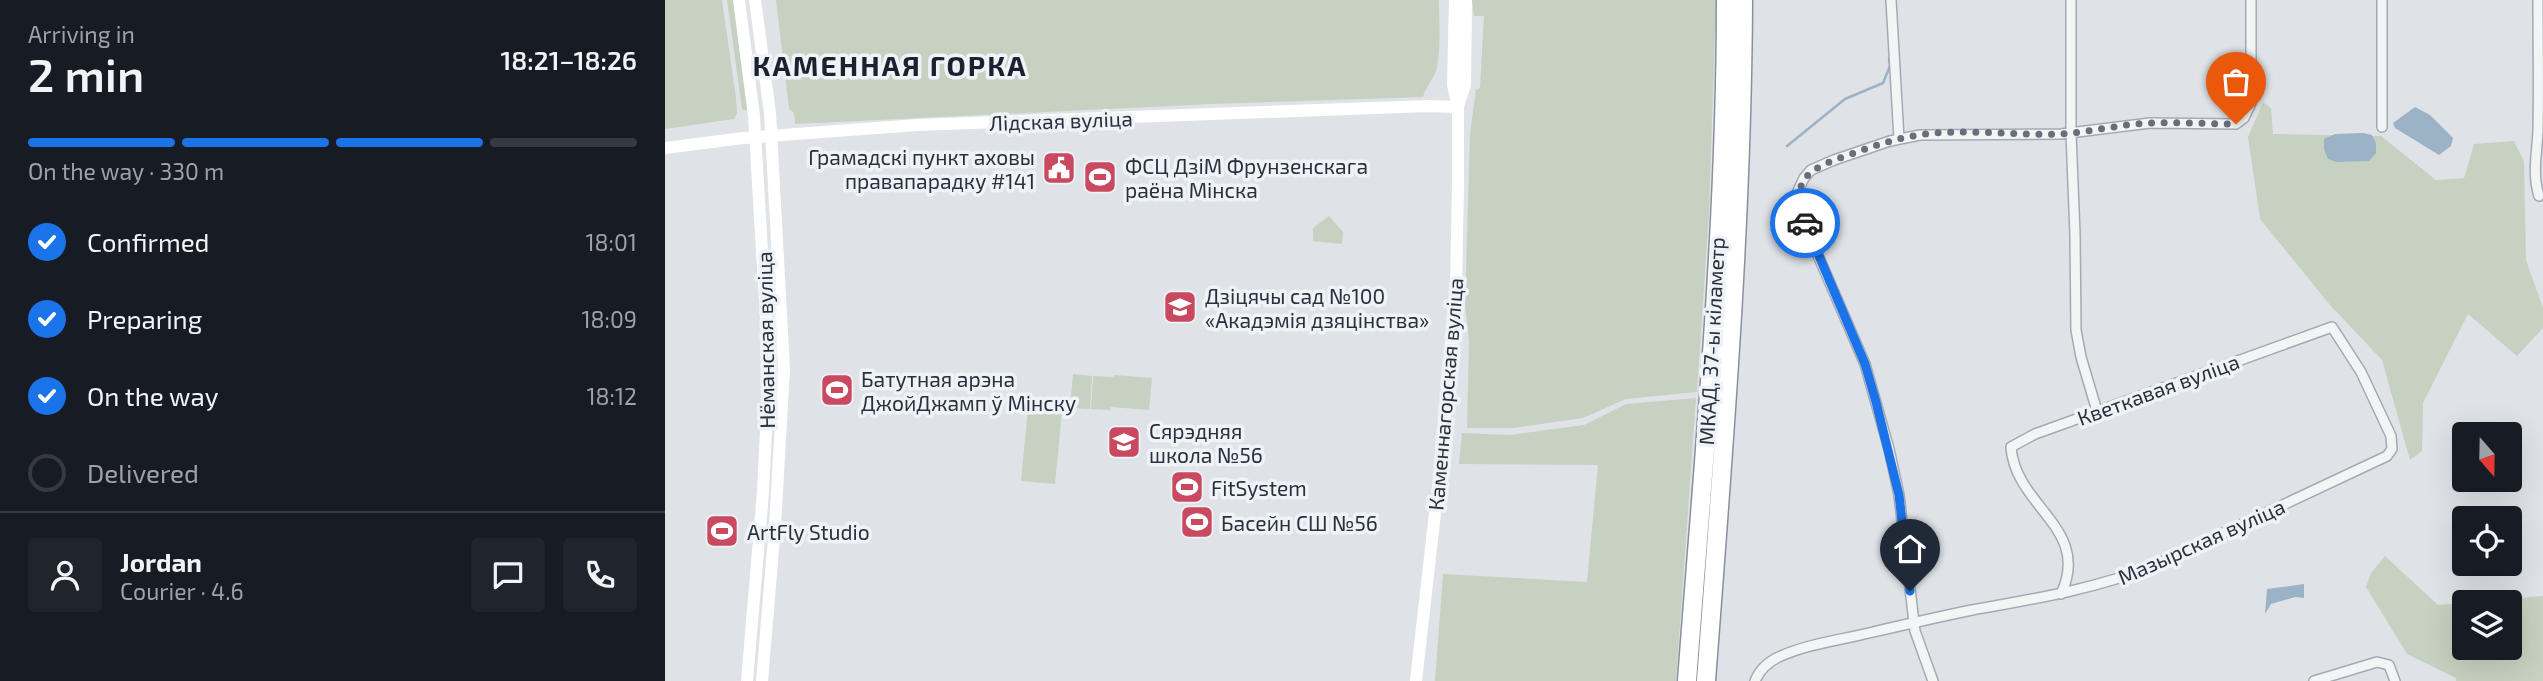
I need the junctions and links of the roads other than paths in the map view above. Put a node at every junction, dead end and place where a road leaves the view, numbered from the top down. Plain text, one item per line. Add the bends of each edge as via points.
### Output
1 (739, 0) edge
2 (755, 0) edge
3 (1455, 0) edge
4 (1466, 0) edge
5 (1725, 0) edge
6 (1743, 0) edge
7 (1891, 0) edge
8 (2071, 0) edge
9 (2251, 0) edge
10 (2382, 0) edge
11 (2538, 0) edge
12 (1458, 107) junction
13 (2382, 127) dead end
14 (2071, 129) junction
15 (772, 136) junction
16 (756, 138) junction
17 (1899, 139) junction
18 (665, 148) edge
19 (2539, 195) dead end
20 (2097, 411) junction
21 (773, 433) junction
22 (2392, 449) joint
23 (2061, 594) junction
24 (1914, 622) junction
25 (747, 681) edge
26 (762, 681) edge
27 (1416, 681) edge
28 (1687, 681) edge
29 (1706, 681) edge
30 (1755, 681) edge
31 (1933, 681) edge
32 (2314, 681) edge
33 (2395, 681) edge

1 - 16 main road, Нёманская вуліца
2 - 15 main road, Нёманская вуліца
3 - 12 main road, Каменнагорская вуліца via 1453,85
4 - 12 main road, Каменнагорская вуліца via 1465,85
5 - 28 highway, МКАД, 37-ы кіламетр via 1721,164
6 - 29 highway, МКАД, 37-ы кіламетр via 1735,260
7 - 17 street
8 - 14 street
9 - 14 street via 2251,103 2240,121
10 - 13 street
11 - 19 street via 2535,162
12 - 15 main road, Лідская вуліца via 917,125
12 - 27 main road, Каменнагорская вуліца via 1456,287
14 - 17 street via 1941,133
14 - 20 street via 2076,330
15 - 16 main road, Лідская вуліца
15 - 21 main road, Нёманская вуліца via 784,369
16 - 18 main road, Лідская вуліца
16 - 21 main road, Нёманская вуліца
17 - 24 street via 1811,170 1798,191 1814,246 1865,364 1889,449
20 - 22 street, Кветкавая вуліца via 2332,327 2380,411
20 - 23 street, Кветкавая вуліца via 2011,447 2018,476 2066,548 2070,565
21 - 25 main road, Нёманская вуліца
21 - 26 main road, Нёманская вуліца via 775,526
22 - 23 street, Мазырская вуліца via 2387,456 2153,566
23 - 24 street, Мазырская вуліца
24 - 30 street, Мазырская вуліца via 1795,651 1768,663
24 - 31 street
32 - 33 street via 2377,662 2389,665

